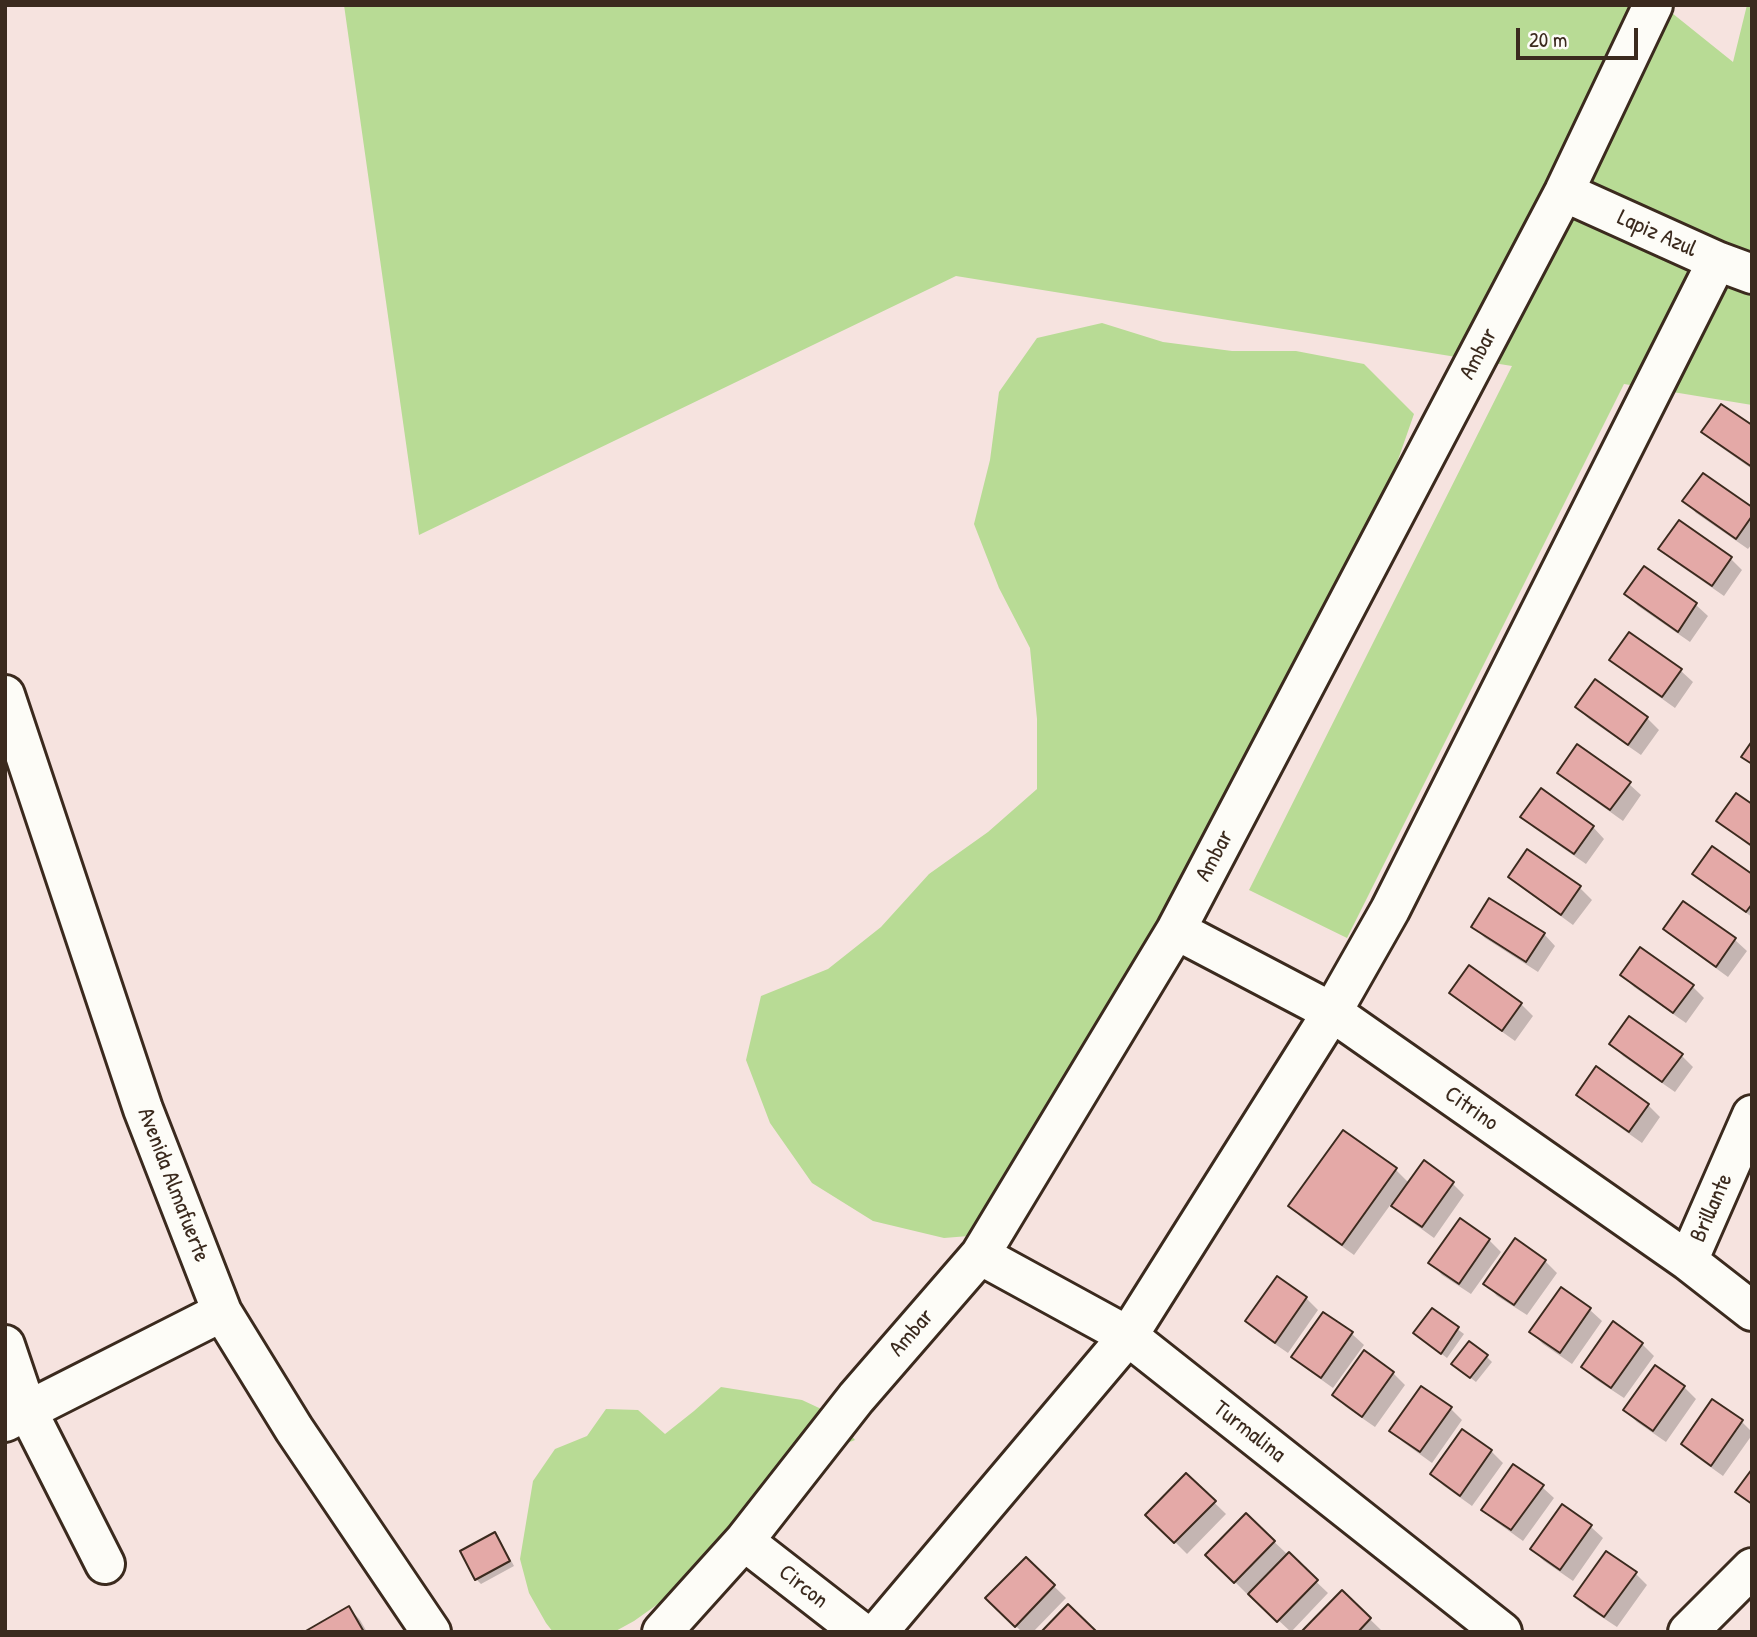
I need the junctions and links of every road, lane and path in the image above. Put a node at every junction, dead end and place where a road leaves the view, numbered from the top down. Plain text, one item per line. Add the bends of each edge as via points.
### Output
1 (1653, 5) edge
2 (1564, 192) junction
3 (1734, 268) edge
4 (5, 695) edge
5 (1176, 930) junction
6 (1332, 1012) junction
7 (1752, 1115) edge
8 (980, 1255) junction
9 (1688, 1261) junction
10 (1752, 1311) edge
11 (222, 1312) junction
12 (1128, 1336) junction
13 (5, 1345) edge
14 (16, 1416) edge
15 (744, 1541) junction
16 (105, 1564) dead end
17 (1752, 1568) edge
18 (431, 1632) edge
19 (662, 1632) edge
20 (861, 1632) edge
21 (878, 1632) edge
22 (1502, 1632) edge
23 (1688, 1632) edge

1 - 2 street, Ambar
2 - 3 street, Lapiz Azul
2 - 5 street, Ambar
3 - 6 street
4 - 11 street, Avenida Almafuerte via 143,1109
5 - 6 street, Citrino
5 - 8 street, Ambar
6 - 9 street, Citrino
6 - 12 street
7 - 9 street, Brillante
8 - 12 street, Turmalina
8 - 15 street, Ambar via 856,1398
9 - 10 street, Citrino
11 - 14 street
11 - 18 street, Avenida Almafuerte via 294,1429
12 - 21 street
12 - 22 street, Turmalina
13 - 14 street
14 - 16 street
15 - 19 street, Ambar
15 - 20 street, Circon
17 - 23 street

